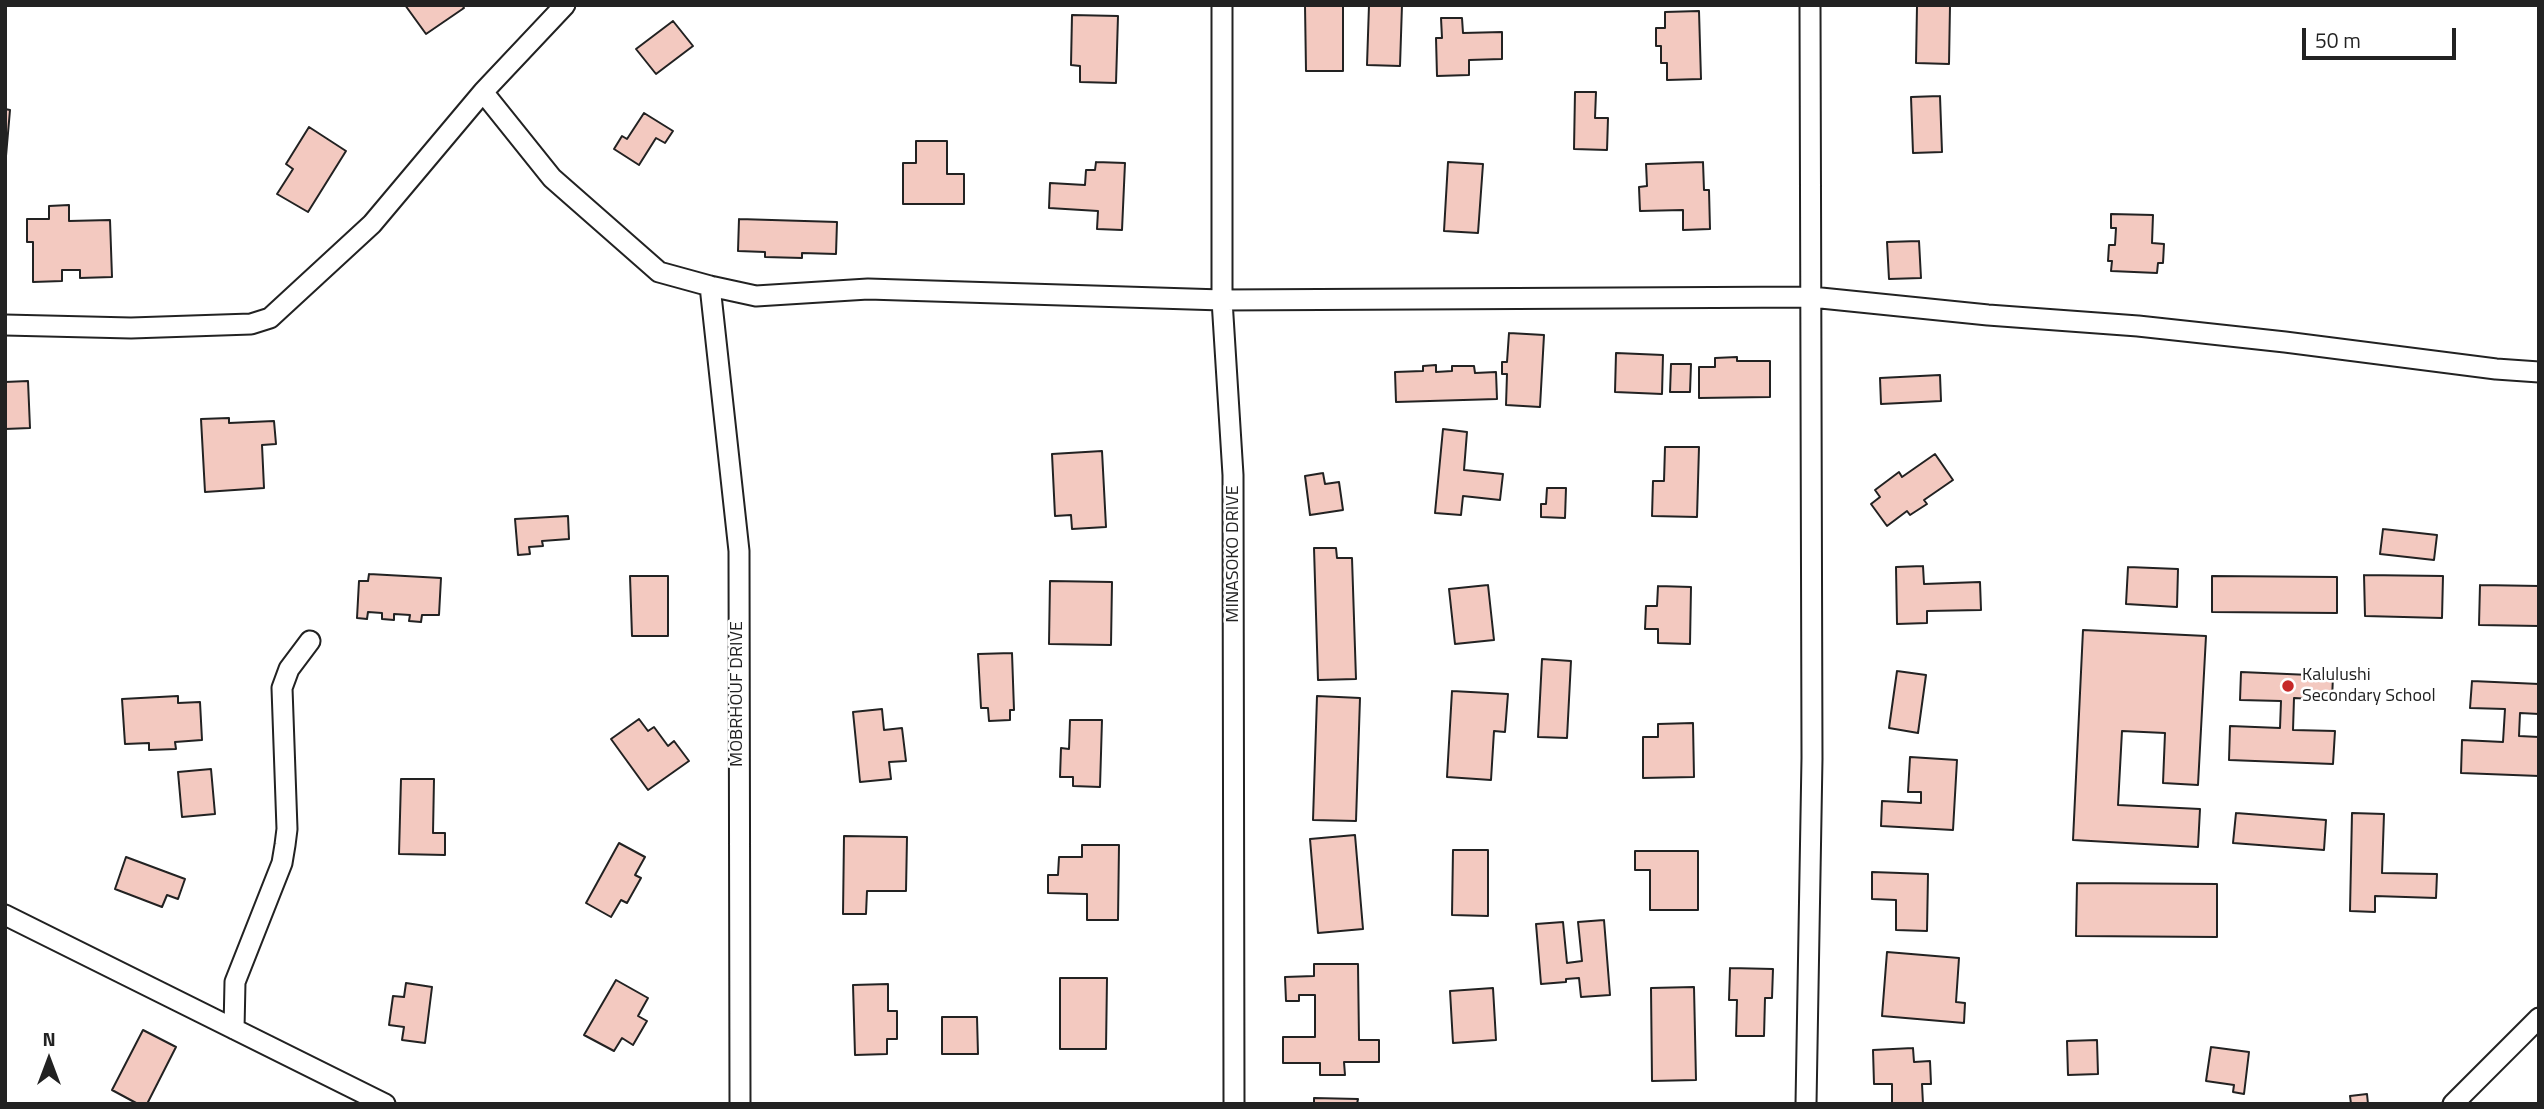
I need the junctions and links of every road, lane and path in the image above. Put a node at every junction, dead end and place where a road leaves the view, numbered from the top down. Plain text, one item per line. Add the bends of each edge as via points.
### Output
1 (565, 5) edge
2 (1222, 5) edge
3 (1810, 5) edge
4 (483, 92) junction
5 (710, 286) junction
6 (1811, 297) junction
7 (1222, 300) junction
8 (5, 325) edge
9 (2539, 372) edge
10 (310, 641) dead end
11 (5, 915) edge
12 (2539, 1018) edge
13 (234, 1029) junction
14 (385, 1104) edge
15 (740, 1104) edge
16 (1234, 1104) edge
17 (1806, 1104) edge
18 (2453, 1104) edge

1 - 4 street
2 - 7 street, MINASOKO DRIVE
3 - 6 street
4 - 5 street via 552,178 638,256 659,272
4 - 8 street via 372,224 270,318 251,324 131,328
5 - 7 street via 756,296 868,289
5 - 15 street, MOBRHOUF DRIVE via 738,551
6 - 7 street
6 - 9 street via 2138,326
6 - 17 street via 1812,758
7 - 16 street, MINASOKO DRIVE via 1233,475
10 - 13 street via 289,669 282,688 285,845 235,982
11 - 13 street
12 - 18 street
13 - 14 street

